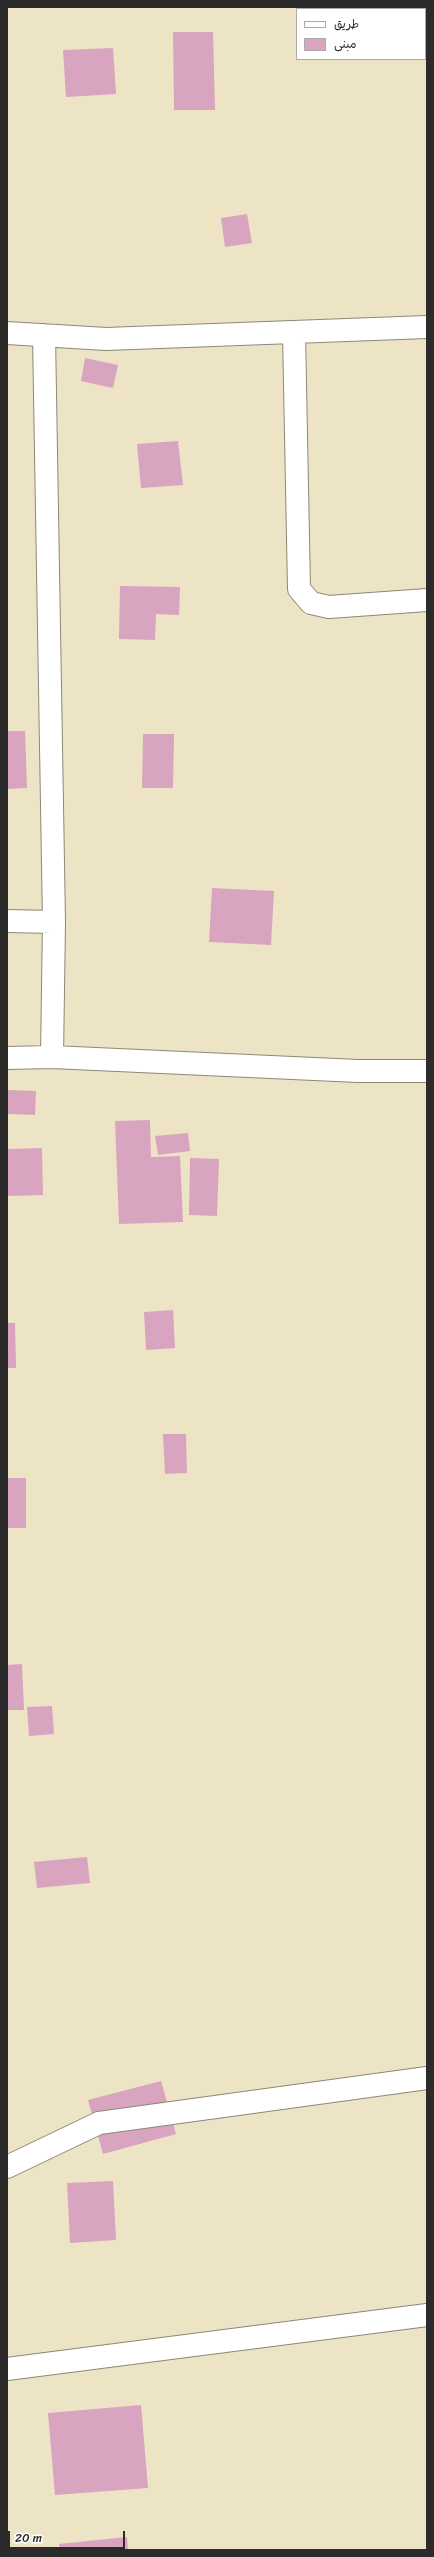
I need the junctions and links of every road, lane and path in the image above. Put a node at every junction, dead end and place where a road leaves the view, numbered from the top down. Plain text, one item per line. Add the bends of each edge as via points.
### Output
1 (427, 327) edge
2 (294, 332) junction
3 (7, 333) edge
4 (44, 335) junction
5 (427, 600) edge
6 (7, 921) edge
7 (54, 922) junction
8 (52, 1057) junction
9 (7, 1058) edge
10 (427, 1071) edge
11 (427, 2078) edge
12 (7, 2168) edge
13 (427, 2315) edge
14 (7, 2369) edge

1 - 2 street
2 - 4 street via 106,339
2 - 5 street via 299,588 311,603 329,607
3 - 4 street
4 - 7 street
6 - 7 street
7 - 8 street
8 - 9 street
8 - 10 street via 358,1071
11 - 12 street via 99,2123 57,2141
13 - 14 street

